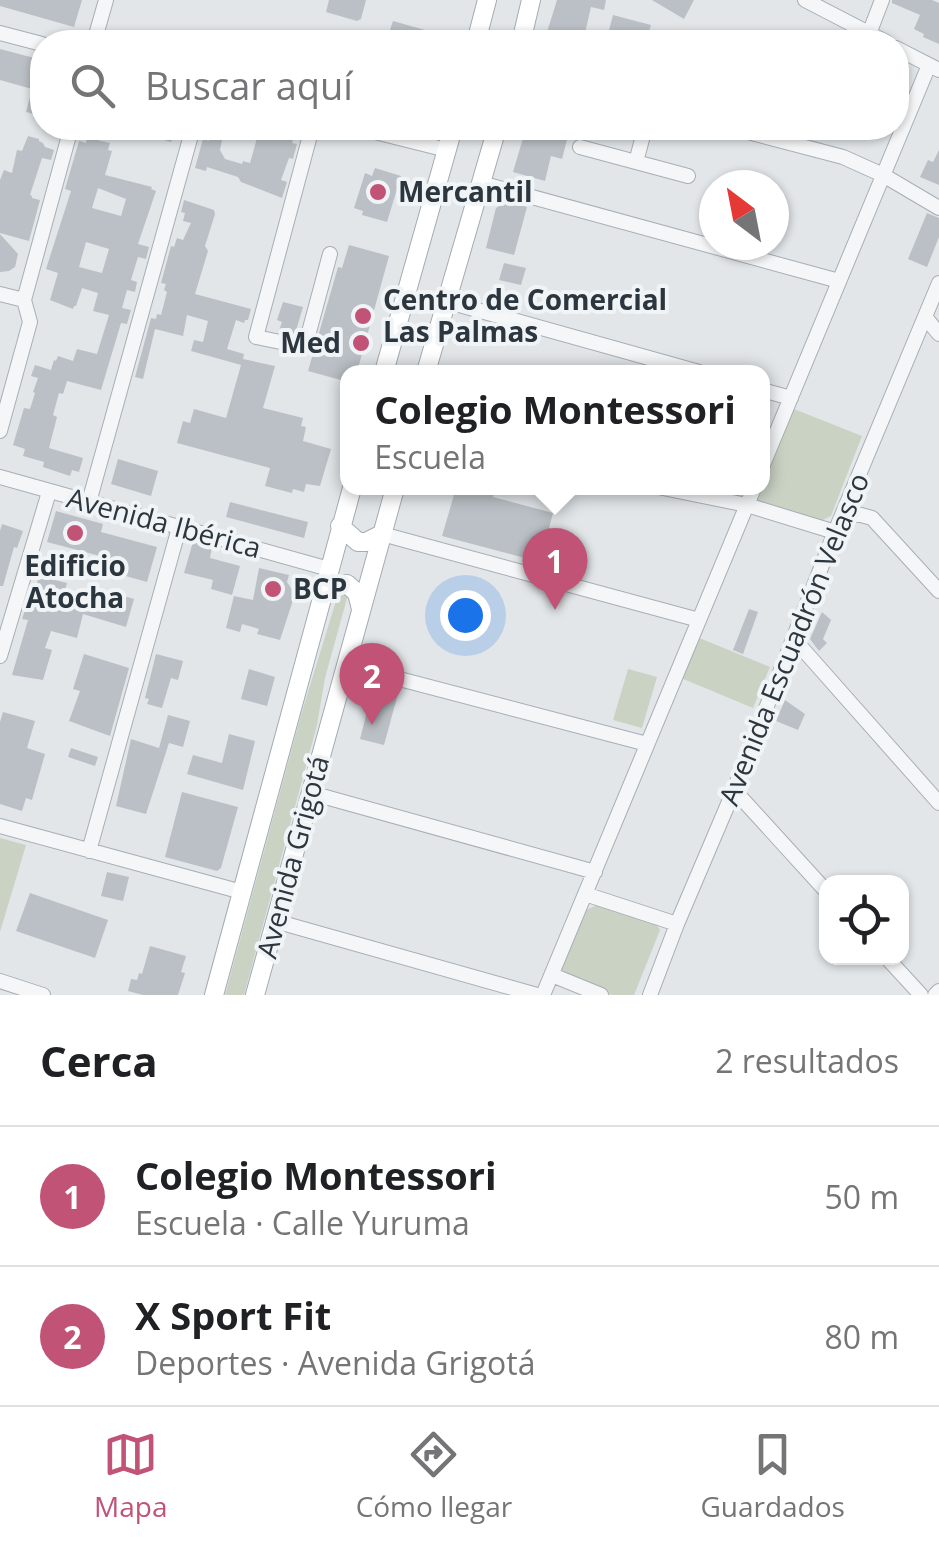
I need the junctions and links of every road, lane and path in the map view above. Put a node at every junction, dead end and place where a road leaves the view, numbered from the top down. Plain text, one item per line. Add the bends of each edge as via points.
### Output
1 (106, 0) edge
2 (488, 0) edge
3 (531, 0) edge
4 (805, 0) edge
5 (882, 0) edge
6 (97, 30) edge
7 (479, 30) edge
8 (523, 30) edge
9 (861, 30) edge
10 (871, 30) edge
11 (0, 33) edge
12 (30, 41) edge
13 (909, 55) edge
14 (934, 68) edge
15 (909, 121) edge
16 (68, 140) edge
17 (190, 140) edge
18 (309, 140) edge
19 (407, 140) edge
20 (450, 140) edge
21 (494, 140) edge
22 (642, 140) edge
23 (778, 140) edge
24 (900, 140) edge
25 (580, 147) dead end
26 (447, 150) junction
27 (636, 162) junction
28 (688, 176) dead end
29 (883, 176) junction
30 (481, 183) junction
31 (939, 208) edge
32 (330, 254) dead end
33 (840, 281) junction
34 (939, 283) edge
35 (0, 294) edge
36 (24, 300) junction
37 (445, 301) junction
38 (926, 318) junction
39 (939, 334) edge
40 (386, 365) edge
41 (428, 365) edge
42 (674, 365) edge
43 (770, 392) edge
44 (791, 398) junction
45 (0, 431) edge
46 (770, 448) edge
47 (0, 477) edge
48 (49, 492) junction
49 (350, 495) edge
50 (393, 495) edge
51 (695, 495) edge
52 (751, 495) edge
53 (89, 502) junction
54 (746, 506) junction
55 (844, 514) junction
56 (340, 526) junction
57 (179, 528) junction
58 (835, 532) junction
59 (382, 534) junction
60 (939, 564) edge
61 (329, 568) junction
62 (926, 576) junction
63 (939, 591) edge
64 (322, 597) junction
65 (362, 610) junction
66 (699, 620) junction
67 (793, 638) junction
68 (0, 656) edge
69 (346, 665) junction
70 (647, 744) junction
71 (734, 790) junction
72 (310, 794) junction
73 (939, 803) edge
74 (0, 826) edge
75 (89, 851) junction
76 (594, 872) junction
77 (819, 883) edge
78 (242, 892) junction
79 (585, 894) junction
80 (275, 922) junction
81 (677, 924) junction
82 (893, 965) edge
83 (552, 975) junction
84 (0, 982) edge
85 (43, 995) edge
86 (214, 995) edge
87 (255, 995) edge
88 (540, 995) edge
89 (601, 995) edge
90 (650, 995) edge
91 (921, 995) edge

1 - 6 street
2 - 7 main road
3 - 8 main road
4 - 9 street
5 - 10 street
11 - 12 street
13 - 14 street
14 - 15 street
16 - 36 street
17 - 53 street
18 - 32 street via 256,337 303,354
19 - 26 street
20 - 26 main road
21 - 30 main road
22 - 27 street
23 - 29 street via 843,157
24 - 29 street
25 - 27 street
26 - 40 main road
27 - 28 street
29 - 31 street
29 - 33 street
30 - 33 street
30 - 37 main road
33 - 44 street
34 - 38 street, Avenida Escuadrón Velasco
35 - 36 street
36 - 45 street via 30,322
37 - 41 main road
37 - 42 street
38 - 39 street
38 - 55 street, Avenida Escuadrón Velasco
43 - 44 street
44 - 46 street
47 - 48 street, Avenida Ibérica
48 - 53 street, Avenida Ibérica
48 - 68 street
49 - 56 main road, Avenida Grigotá
50 - 59 main road, Avenida Grigotá
51 - 54 street
52 - 54 street
53 - 57 street, Avenida Ibérica
54 - 58 street
54 - 66 street
55 - 58 street, Avenida Escuadrón Velasco
55 - 62 street via 872,518
56 - 59 main road via 358,542
56 - 61 main road, Avenida Grigotá
57 - 61 street, Avenida Ibérica
57 - 75 street
58 - 67 street, Avenida Escuadrón Velasco
59 - 65 main road, Avenida Grigotá
59 - 66 street
60 - 62 street
61 - 64 main road, Avenida Grigotá
62 - 63 street
64 - 65 main road via 347,584
64 - 78 main road, Avenida Grigotá
65 - 69 main road, Avenida Grigotá
66 - 70 street
67 - 71 street, Avenida Escuadrón Velasco
67 - 73 street
69 - 70 street
69 - 72 main road, Avenida Grigotá
70 - 76 street
71 - 77 street
71 - 81 street, Avenida Escuadrón Velasco
72 - 76 street
72 - 80 main road, Avenida Grigotá
74 - 75 street
75 - 78 street
76 - 79 street
78 - 86 main road, Avenida Grigotá
79 - 81 street
79 - 83 street
80 - 87 main road, Avenida Grigotá
80 - 88 street
81 - 90 street, Avenida Escuadrón Velasco
82 - 91 street
83 - 88 street
83 - 89 street
84 - 85 street

